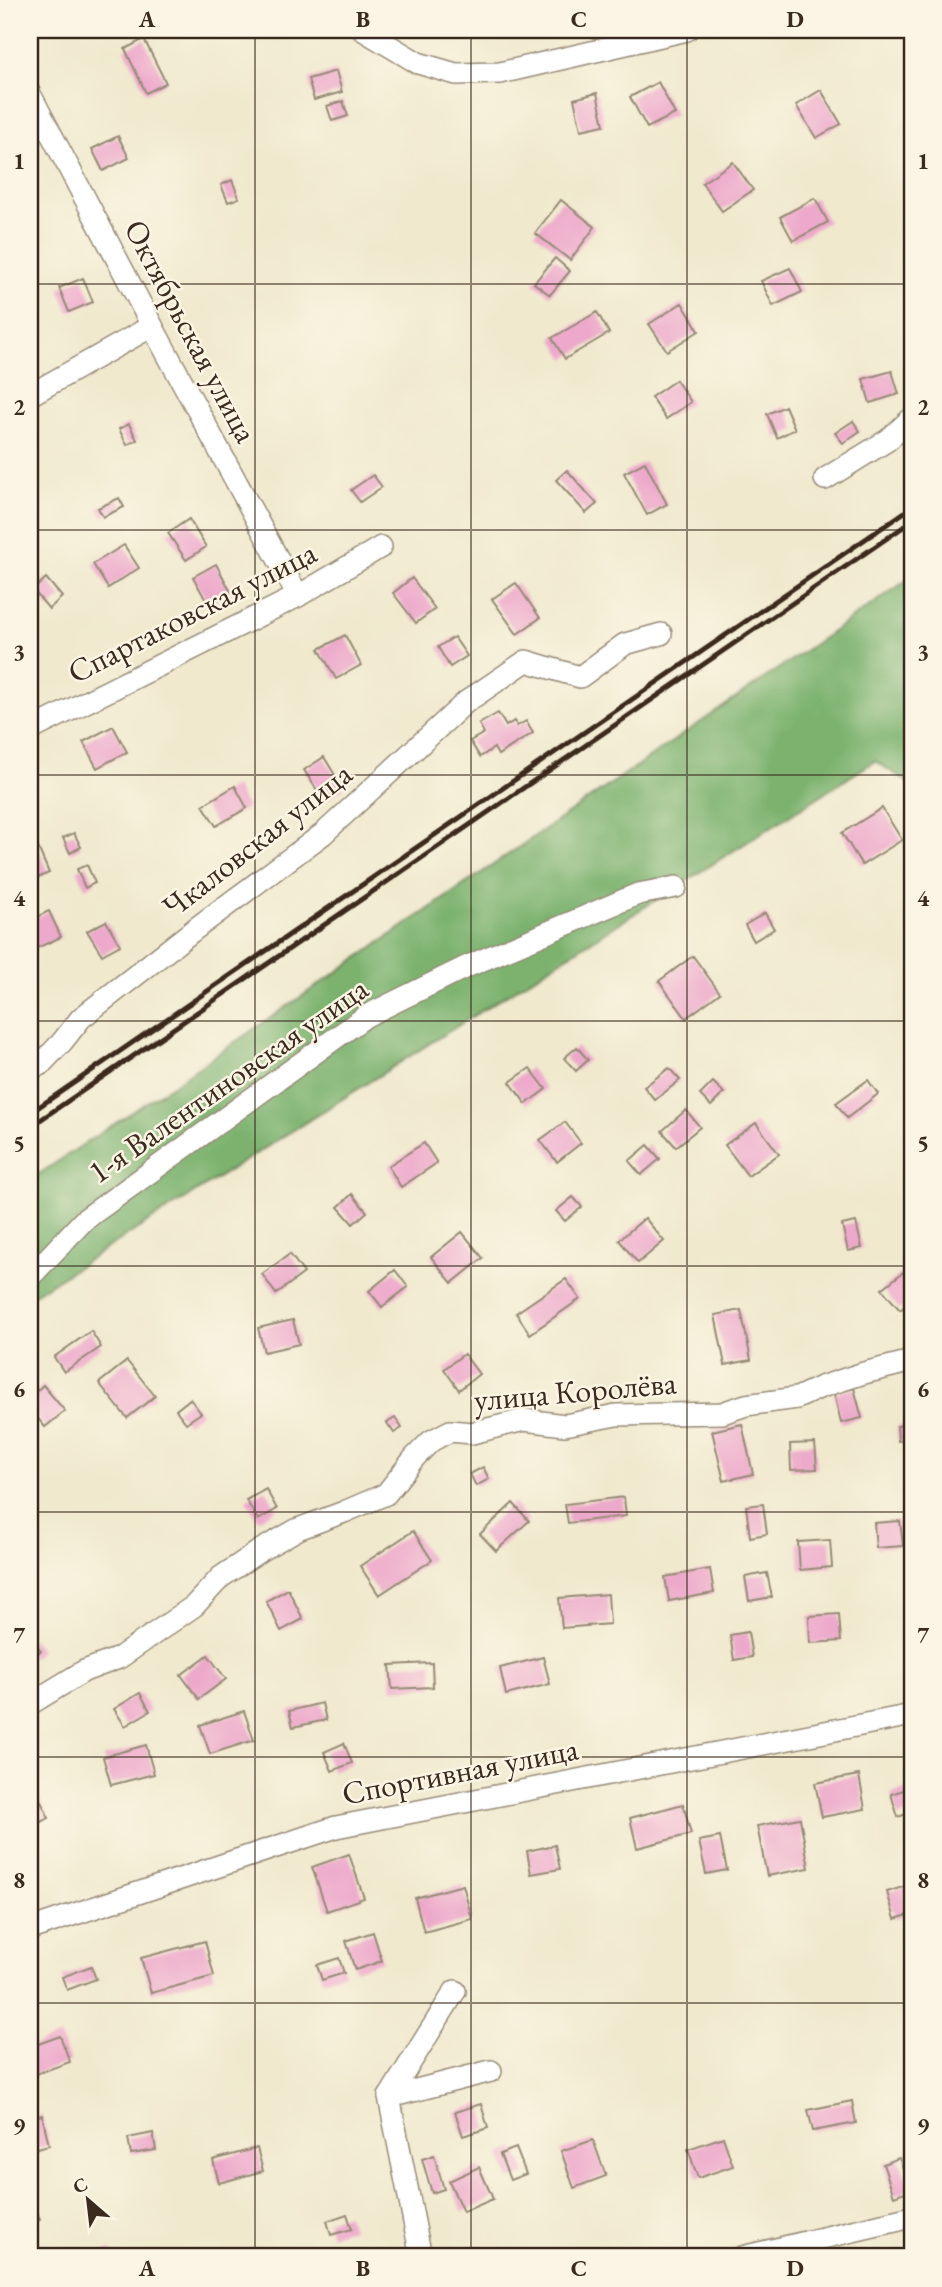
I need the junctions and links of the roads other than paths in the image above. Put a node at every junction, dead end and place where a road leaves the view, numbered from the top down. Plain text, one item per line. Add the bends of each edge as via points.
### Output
1 (363, 30) edge
2 (687, 30) edge
3 (30, 94) edge
4 (152, 326) junction
5 (30, 395) edge
6 (912, 418) edge
7 (825, 479) dead end
8 (381, 547) dead end
9 (298, 596) junction
10 (661, 634) dead end
11 (30, 730) edge
12 (676, 887) dead end
13 (30, 1069) edge
14 (30, 1277) edge
15 (912, 1361) edge
16 (30, 1704) edge
17 (912, 1715) edge
18 (30, 1929) edge
19 (455, 1991) dead end
20 (491, 2071) dead end
21 (389, 2097) junction
22 (912, 2217) edge
23 (421, 2257) edge
24 (742, 2257) edge

1 - 2 street via 418,63 456,74 500,73
3 - 4 street, Октябрьская улица
4 - 5 street
4 - 9 street, Октябрьская улица
6 - 7 street via 888,440
8 - 9 street, Спартаковская улица
9 - 11 street, Спартаковская улица
10 - 13 street, Чкаловская улица via 625,644 580,677 526,661 466,702 323,834 80,1018 41,1064
12 - 14 street, 1-я Валентиновская улица via 638,894 466,967 366,1016 84,1220
15 - 16 street, улица Королёва via 853,1376 797,1398 722,1413 616,1415 565,1425 524,1420 472,1433 450,1432 431,1441 386,1493 298,1529 261,1550 221,1577 194,1606 119,1658 84,1671
17 - 18 street, Спортивная улица via 336,1827
19 - 21 street
20 - 21 street
21 - 23 street
22 - 24 street

